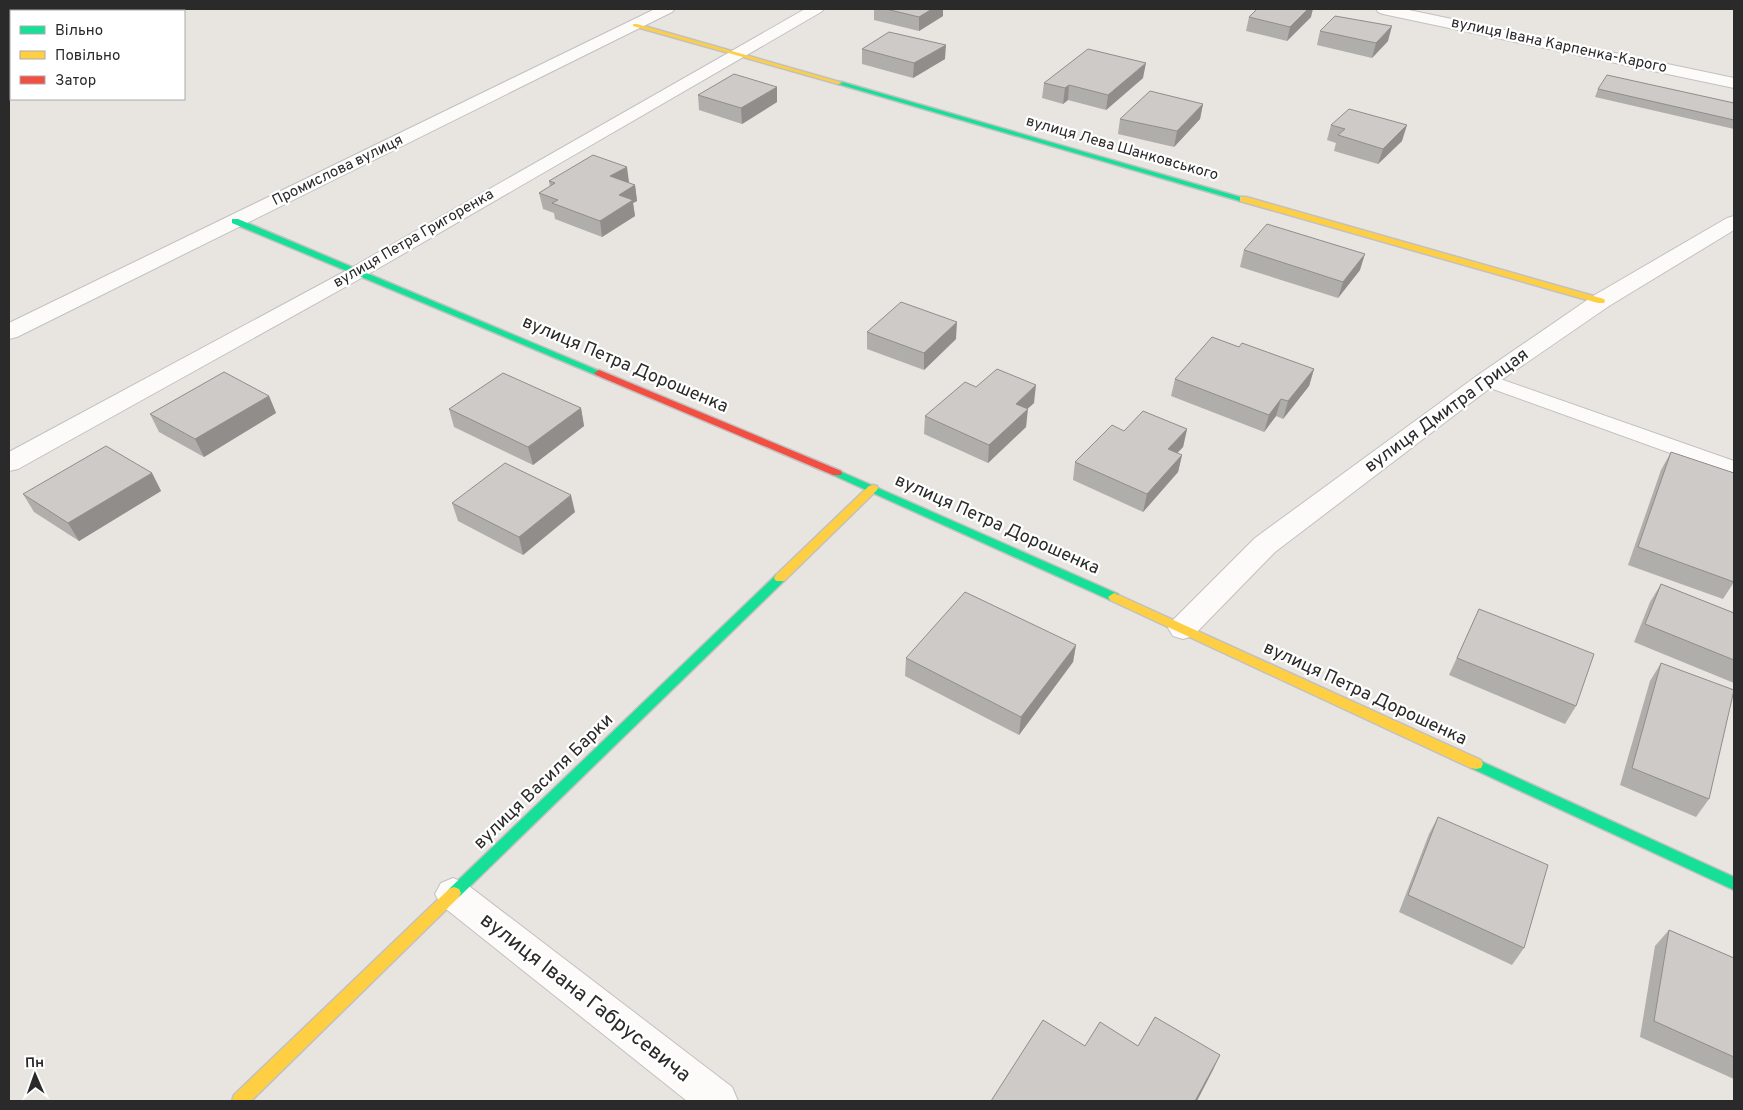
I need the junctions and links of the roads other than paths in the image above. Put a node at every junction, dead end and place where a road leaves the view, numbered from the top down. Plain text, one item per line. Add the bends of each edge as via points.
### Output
1 (667, 9) edge
2 (816, 9) edge
3 (1383, 9) edge
4 (635, 25) junction
5 (734, 54) junction
6 (1734, 83) edge
7 (235, 221) junction
8 (1734, 222) edge
9 (358, 272) junction
10 (1601, 301) junction
11 (9, 332) edge
12 (1486, 380) junction
13 (9, 463) edge
14 (1734, 469) edge
15 (874, 488) junction
16 (1183, 628) junction
17 (1734, 884) edge
18 (453, 894) junction
19 (240, 1101) edge
20 (718, 1101) edge

1 - 4 street, Промислова вулиця
2 - 5 street, вулиця Петра Григоренка
3 - 6 street, вулиця Івана Карпенка-Карого
4 - 5 street, вулиця Лева Шанковського
4 - 7 street, Промислова вулиця
5 - 9 street, вулиця Петра Григоренка
5 - 10 street, вулиця Лева Шанковського
7 - 9 street, вулиця Петра Дорошенка
7 - 11 street, Промислова вулиця
8 - 10 street, вулиця Дмитра Грицая
9 - 13 street, вулиця Петра Григоренка
9 - 15 street, вулиця Петра Дорошенка
10 - 12 street, вулиця Дмитра Грицая
12 - 14 lane
12 - 16 street, вулиця Дмитра Грицая via 1265,544
15 - 16 street, вулиця Петра Дорошенка
15 - 18 street, вулиця Василя Барки
16 - 17 street, вулиця Петра Дорошенка
18 - 19 street, вулиця Василя Барки
18 - 20 street, вулиця Івана Габрусевича

